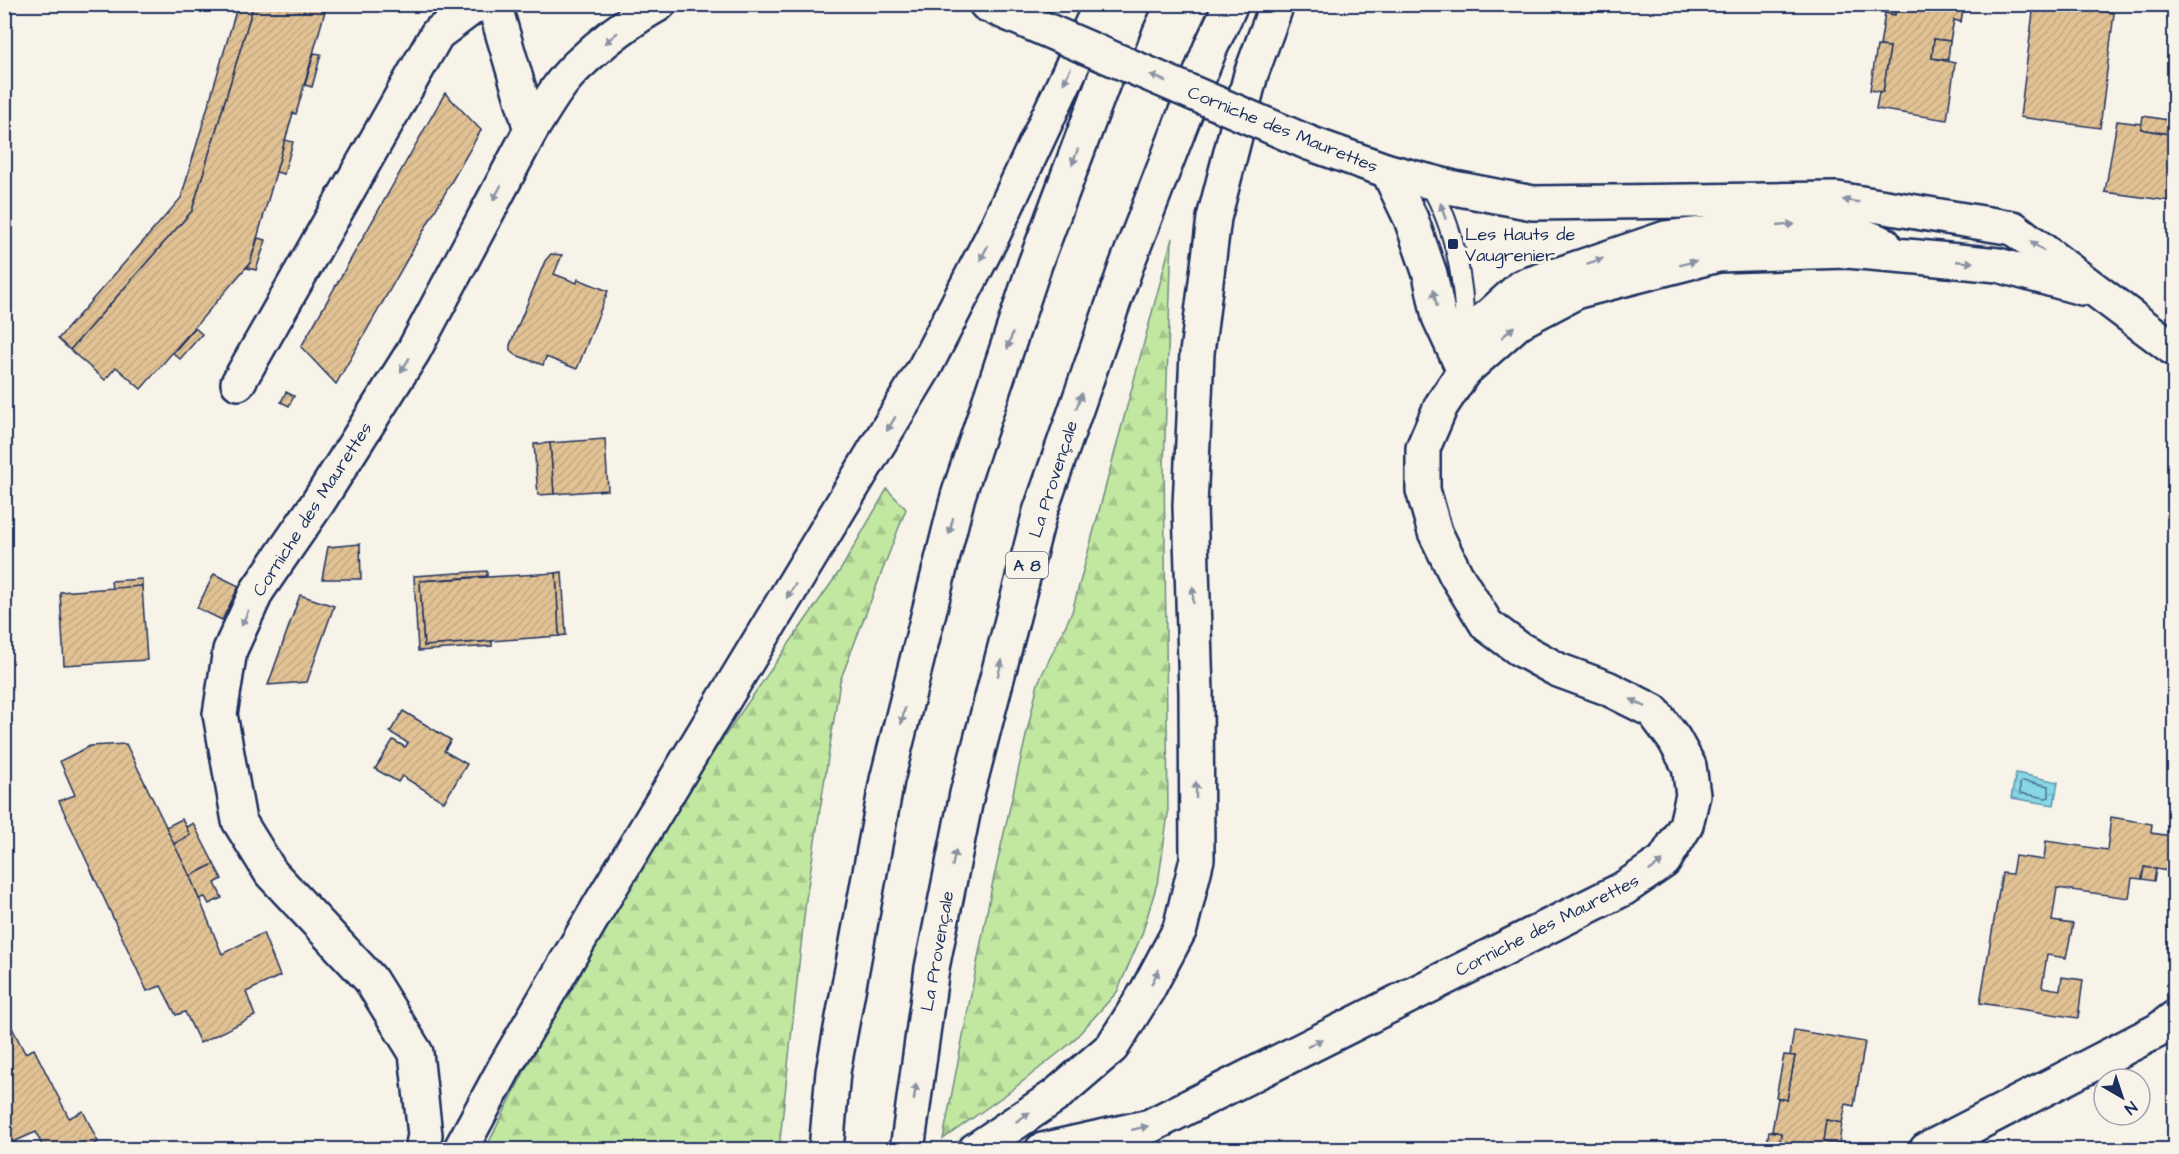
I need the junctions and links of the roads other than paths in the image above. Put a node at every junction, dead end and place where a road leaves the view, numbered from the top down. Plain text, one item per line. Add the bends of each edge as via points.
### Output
1 (477, 4) edge
2 (494, 4) edge
3 (659, 4) edge
4 (1101, 4) edge
5 (1134, 4) edge
6 (1231, 4) edge
7 (1277, 4) edge
8 (998, 9) edge
9 (531, 130) junction
10 (1388, 171) junction
11 (1428, 180) junction
12 (1649, 202) junction
13 (2101, 293) junction
14 (2175, 349) edge
15 (1464, 371) junction
16 (238, 383) dead end
17 (2175, 1018) edge
18 (422, 1149) edge
19 (460, 1149) edge
20 (826, 1149) edge
21 (907, 1149) edge
22 (975, 1149) edge
23 (1042, 1149) edge
24 (1926, 1149) edge

1 - 16 main road via 437,34
2 - 9 main road
3 -> 9 main road, Corniche des Maurettes via 576,66
4 -> 19 main road via 992,237 925,367 601,903
5 -> 20 main road via 1035,264 958,496 887,780 833,1072
21 -> 6 main road, La Provençale / A 8 via 932,968 967,794 1040,512 1127,264
22 -> 7 main road via 1055,1096 1112,1047 1180,929 1197,859 1190,506 1197,353 1214,218 1251,74
10 -> 8 main road, Corniche des Maurettes, bridge via 1309,142
9 -> 18 main road, Corniche des Maurettes via 413,352 257,591 230,650 220,714 239,821 271,873 370,979 416,1053 425,1135
10 - 11 main road
10 - 12 main road via 1450,170
15 -> 10 main road, Corniche des Maurettes via 1439,317 1430,274 1411,219
11 - 12 main road via 1533,203
15 -> 11 lane via 1462,284 1441,203
13 -> 12 main road via 2013,228 1837,199
13 - 14 main road
15 -> 13 main road via 1519,322 1578,291 1718,255 1847,251 1918,257 1998,265
23 -> 15 main road, Corniche des Maurettes via 1150,1126 1602,900 1664,861 1686,825 1693,795 1689,766 1653,711 1558,670 1518,648 1487,625 1456,575 1435,532 1423,490 1423,448 1441,406
17 - 24 main road via 2157,1031

